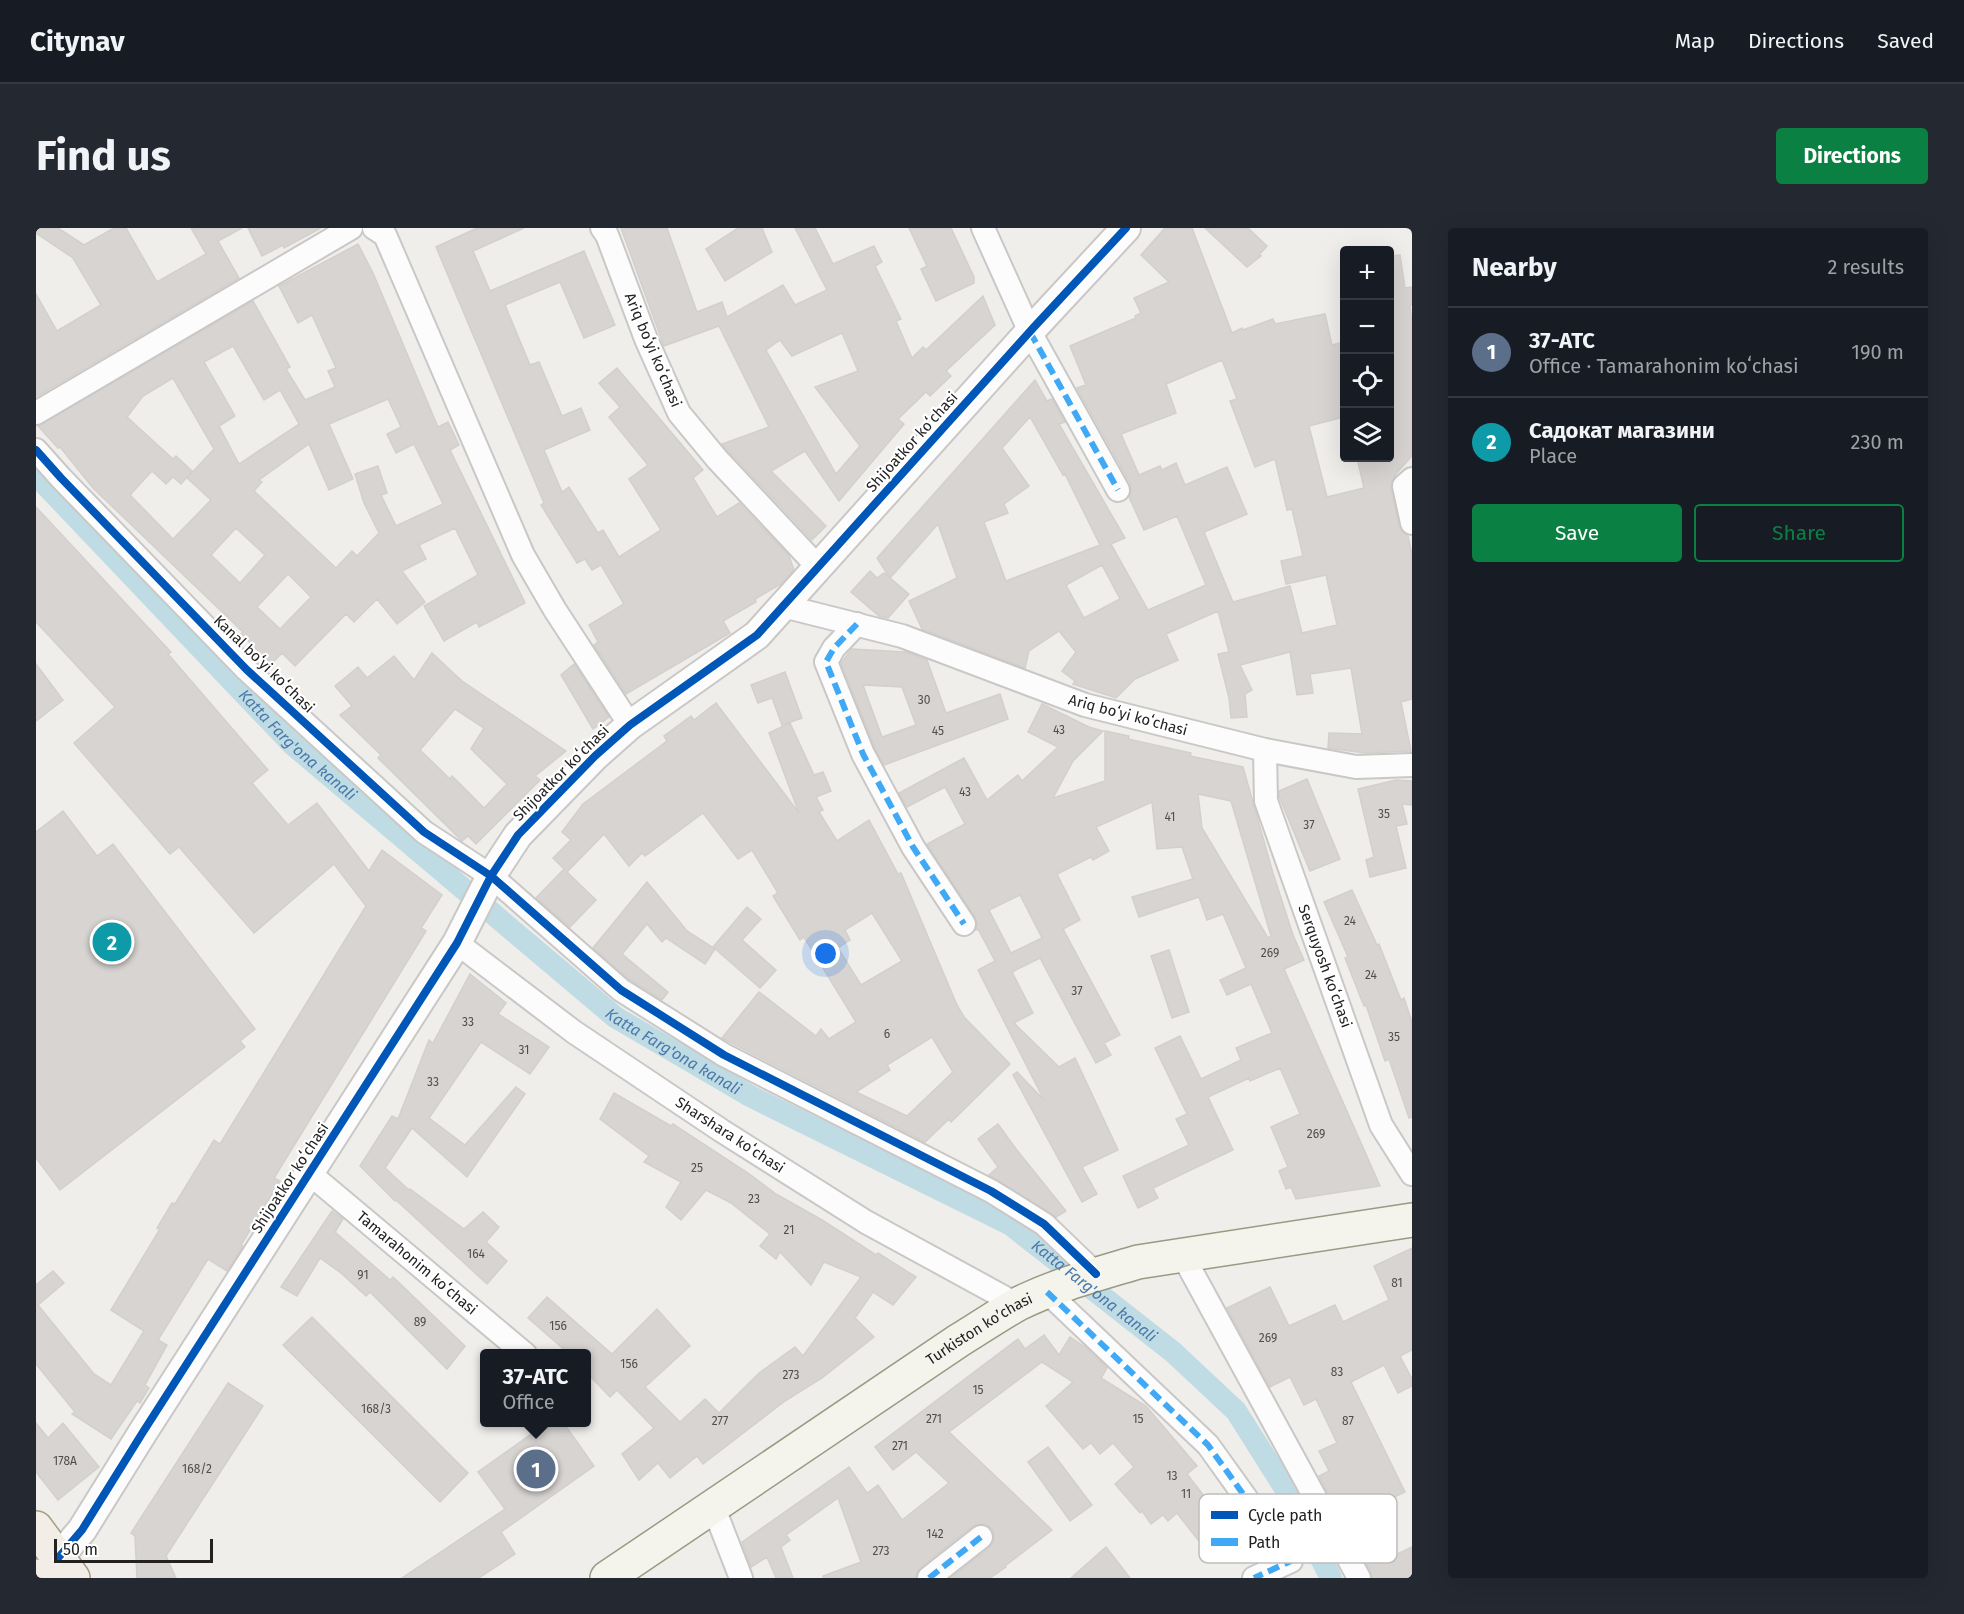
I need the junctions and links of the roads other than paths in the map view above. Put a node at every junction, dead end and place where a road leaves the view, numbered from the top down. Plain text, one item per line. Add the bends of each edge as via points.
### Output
1 (351, 228) edge
2 (374, 228) edge
3 (602, 228) edge
4 (983, 228) edge
5 (1126, 228) edge
6 (1030, 332) junction
7 (36, 413) edge
8 (36, 450) edge
9 (1412, 479) edge
10 (1118, 490) dead end
11 (1412, 524) edge
12 (818, 567) junction
13 (783, 606) junction
14 (856, 624) junction
15 (630, 725) junction
16 (1265, 750) junction
17 (1412, 765) edge
18 (491, 876) junction
19 (964, 924) dead end
20 (457, 943) junction
21 (309, 1173) junction
22 (1412, 1174) edge
23 (1412, 1220) edge
24 (1183, 1256) junction
25 (1096, 1274) junction
26 (1032, 1298) junction
27 (520, 1349) edge
28 (1243, 1494) edge
29 (1313, 1494) edge
30 (713, 1506) junction
31 (36, 1528) edge
32 (981, 1537) dead end
33 (1351, 1563) edge
34 (1297, 1570) edge
35 (51, 1573) edge
36 (607, 1578) edge
37 (741, 1578) edge
38 (929, 1578) edge
39 (1254, 1578) edge
40 (1359, 1578) edge

1 - 7 street
2 - 15 street via 385,235 523,555
3 - 12 street, Ariq boʻyi koʻchasi via 680,413 717,459
4 - 6 street
5 - 6 street, Shijoatkor koʻchasi
6 - 10 street
6 - 12 street, Shijoatkor koʻchasi
8 - 18 street, Kanal boʻyi koʻchasi via 248,670 424,832
9 - 11 street via 1404,486
12 - 13 street, Shijoatkor koʻchasi
13 - 14 street, Ariq boʻyi koʻchasi
13 - 15 street, Shijoatkor koʻchasi via 757,635
14 - 16 street, Ariq boʻyi koʻchasi via 902,636 1085,705
14 - 19 street via 826,662 863,754 914,847
15 - 18 street, Shijoatkor koʻchasi via 518,835
16 - 17 street, Ariq boʻyi koʻchasi via 1356,767
16 - 22 street, Serquyosh koʻchasi via 1266,801 1381,1125
18 - 20 street, Shijoatkor koʻchasi
18 - 25 street, Kanal boʻyi koʻchasi via 621,990 724,1056 991,1191 1044,1224
20 - 21 street, Shijoatkor koʻchasi
20 - 26 street, Sharshara koʻchasi via 574,1032 866,1222
21 - 27 street, Tamarahonim koʻchasi
21 - 35 street, Shijoatkor koʻchasi
23 - 24 main road, Turkiston ko’chasi
24 - 25 main road, Turkiston ko’chasi via 1138,1262
24 - 29 street
25 - 26 main road, Turkiston ko’chasi
26 - 28 street, Sharshara koʻchasi via 1208,1445
26 - 30 main road, Turkiston ko’chasi via 958,1341
30 - 36 main road, Turkiston ko’chasi
30 - 37 street
31 - 35 main road
32 - 38 street
33 - 40 street
34 - 39 street

